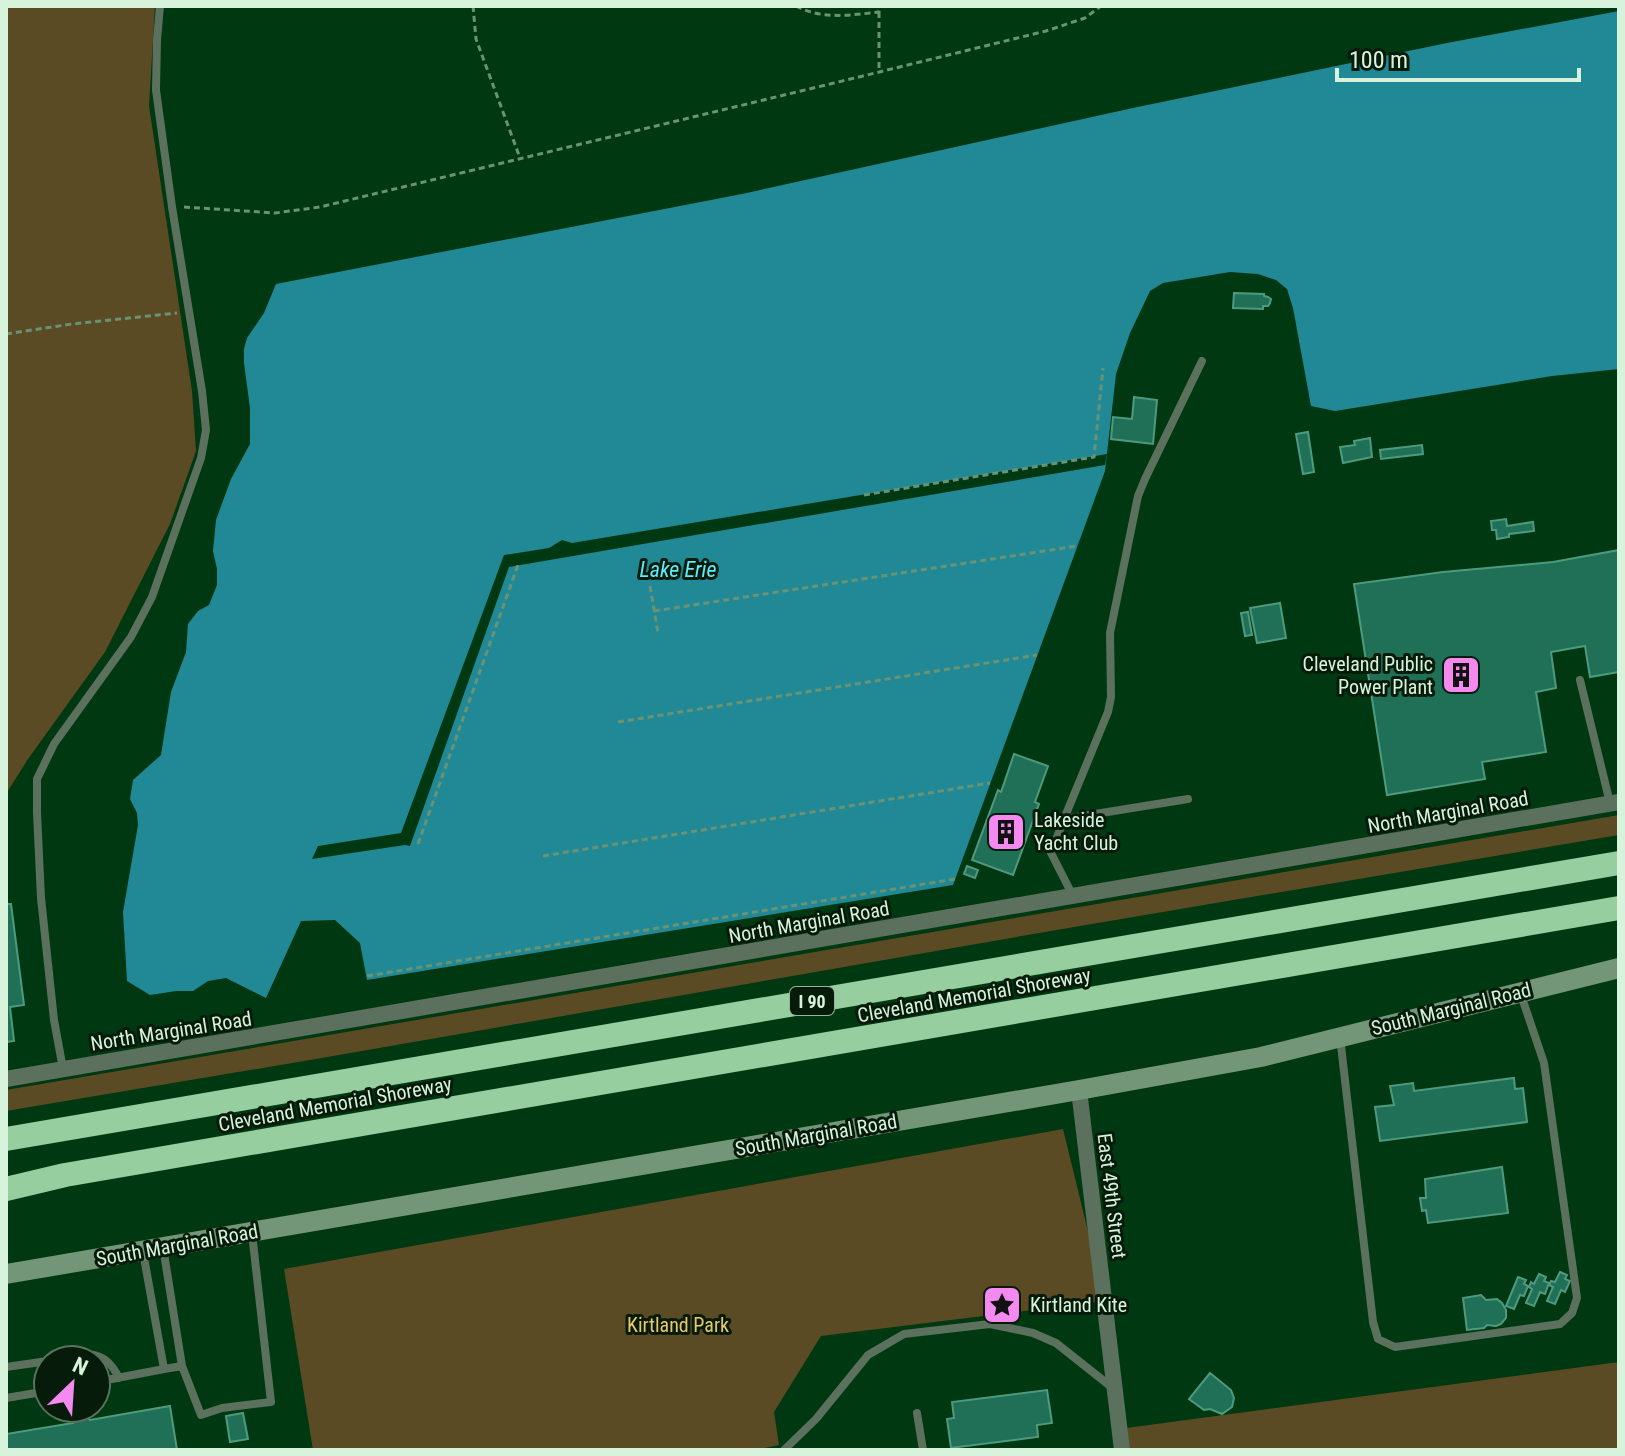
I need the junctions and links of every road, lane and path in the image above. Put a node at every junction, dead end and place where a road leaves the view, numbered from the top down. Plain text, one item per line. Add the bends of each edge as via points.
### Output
1 (160, 6) edge
2 (473, 6) edge
3 (796, 6) edge
4 (881, 6) edge
5 (1101, 6) edge
6 (879, 12) junction
7 (879, 72) junction
8 (520, 159) junction
9 (172, 207) junction
10 (189, 313) junction
11 (6, 334) edge
12 (1202, 361) dead end
13 (1103, 368) dead end
14 (864, 495) dead end
15 (1077, 546) dead end
16 (518, 565) dead end
17 (650, 586) dead end
18 (654, 611) junction
19 (658, 633) dead end
20 (1037, 655) dead end
21 (1580, 680) dead end
22 (618, 722) dead end
23 (990, 783) dead end
24 (1188, 799) dead end
25 (1614, 803) edge
26 (1064, 819) junction
27 (418, 844) dead end
28 (543, 856) dead end
29 (1619, 863) edge
30 (955, 879) dead end
31 (1074, 897) junction
32 (1619, 908) edge
33 (1619, 968) edge
34 (367, 976) dead end
35 (1520, 992) junction
36 (1340, 1037) junction
37 (63, 1069) junction
38 (6, 1079) edge
39 (1079, 1090) junction
40 (6, 1139) edge
41 (6, 1186) edge
42 (252, 1232) junction
43 (153, 1249) junction
44 (6, 1274) edge
45 (32, 1363) edge
46 (112, 1364) edge
47 (182, 1366) junction
48 (6, 1367) edge
49 (164, 1369) junction
50 (119, 1378) junction
51 (112, 1379) edge
52 (1115, 1390) junction
53 (32, 1394) edge
54 (6, 1398) edge
55 (917, 1413) dead end
56 (784, 1450) edge
57 (923, 1450) edge
58 (1122, 1450) edge

1 - 9 lane via 156,90
2 - 8 path via 476,39
3 - 6 path via 842,16
4 - 6 path
5 - 7 path via 1085,18 1046,31
6 - 7 path
7 - 8 path
8 - 9 path via 320,207 275,213
9 - 10 lane
10 - 11 path
10 - 37 lane via 206,430 201,458 152,597 131,637 54,744 37,779 41,898
12 - 26 lane via 1138,496 1110,633 1108,712
13 - 14 path via 1094,457
15 - 18 path
16 - 27 path
17 - 18 path
18 - 19 path
20 - 22 path
21 - 25 lane
23 - 28 path
24 - 26 lane
25 - 31 street, North Marginal Road
26 - 31 lane via 1051,853
29 - 40 highway, Cleveland Memorial Shoreway / I 90
30 - 34 path
31 - 37 street, North Marginal Road
32 - 41 highway, Cleveland Memorial Shoreway / I 90
33 - 35 street, South Marginal Road
35 - 36 street, South Marginal Road
35 - 36 lane via 1544,1063 1577,1298 1572,1313 1560,1324 1395,1347 1378,1339
36 - 39 street, South Marginal Road
37 - 38 street, North Marginal Road
39 - 42 street, South Marginal Road
39 - 52 street, East 49th Street
42 - 43 street, South Marginal Road
42 - 47 lane via 271,1402 201,1415
43 - 44 street, South Marginal Road
43 - 47 lane
43 - 49 lane
45 - 48 lane
46 - 50 lane
47 - 49 lane
49 - 50 lane
50 - 51 lane
52 - 56 lane via 1056,1343 1033,1333 990,1324 904,1334 868,1355
52 - 58 street, East 49th Street
53 - 54 lane
55 - 57 lane

